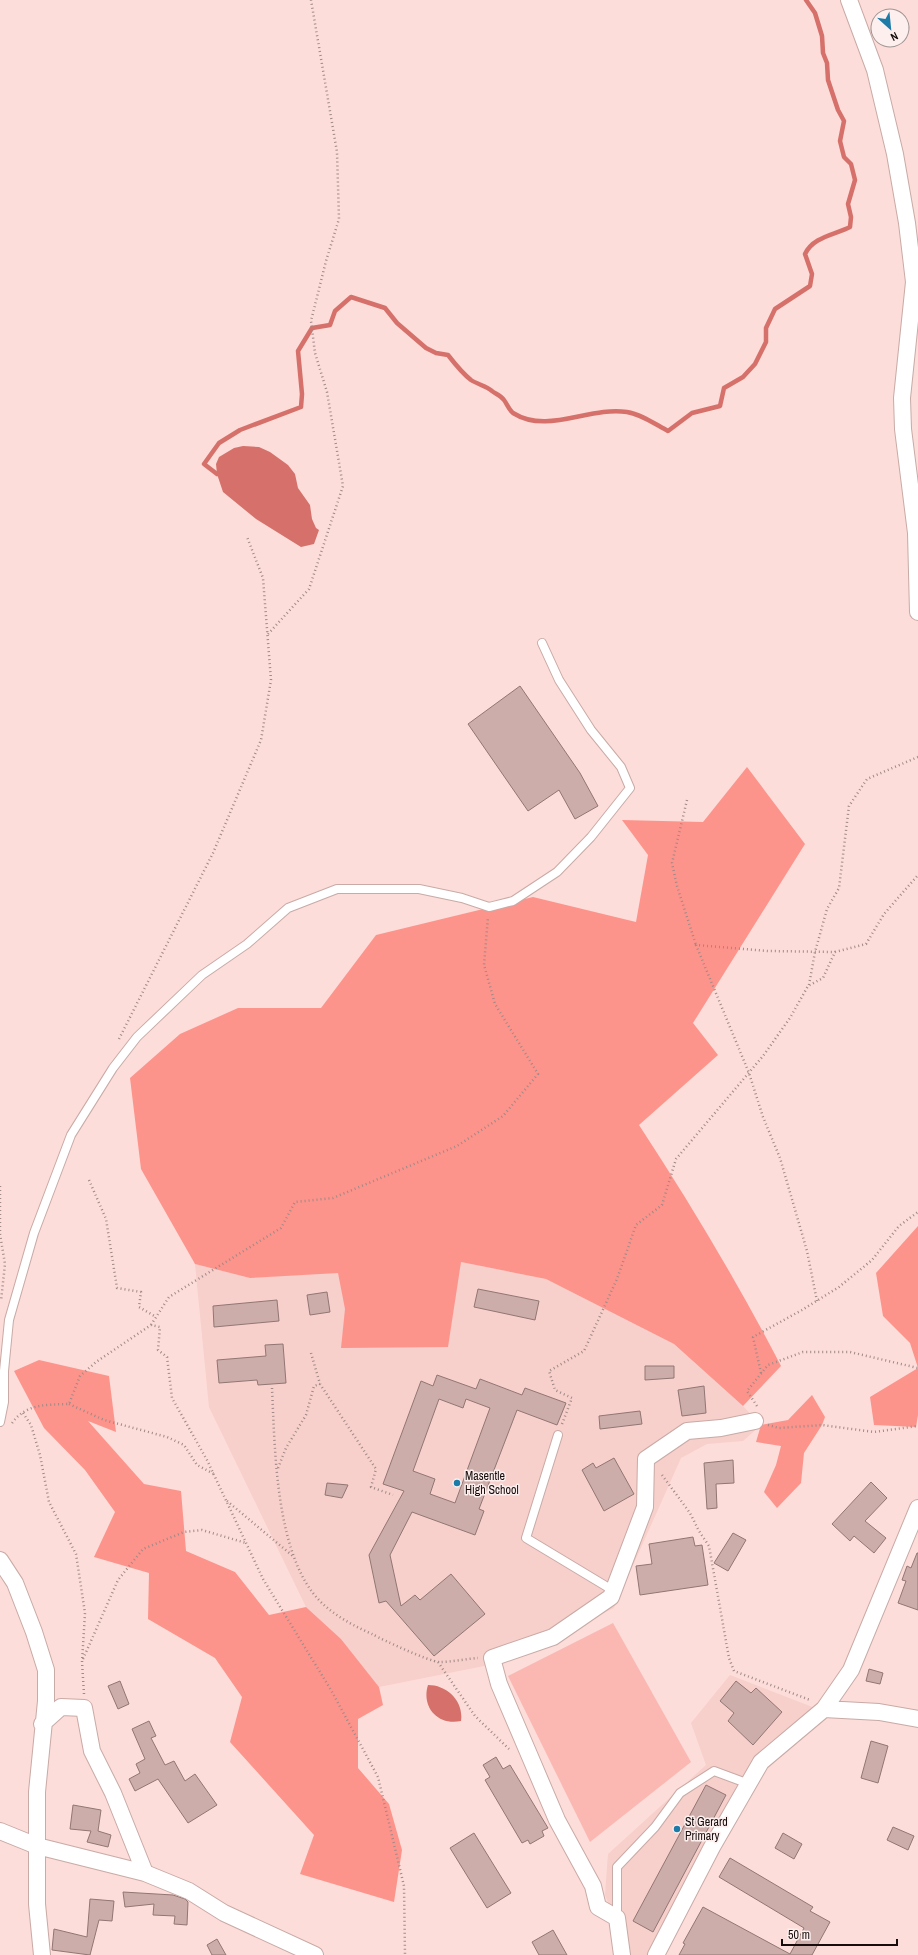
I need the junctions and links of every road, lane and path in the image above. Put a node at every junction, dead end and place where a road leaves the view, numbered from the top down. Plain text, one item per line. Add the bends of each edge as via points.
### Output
1 (312, 0) edge
2 (849, 0) edge
3 (247, 538) dead end
4 (918, 612) edge
5 (268, 634) junction
6 (542, 643) dead end
7 (918, 757) edge
8 (687, 800) dead end
9 (918, 875) edge
10 (489, 907) junction
11 (696, 945) junction
12 (814, 952) junction
13 (835, 952) junction
14 (808, 986) junction
15 (124, 1054) junction
16 (749, 1073) junction
17 (89, 1180) dead end
18 (0, 1186) edge
19 (918, 1212) edge
20 (818, 1301) junction
21 (0, 1308) edge
22 (156, 1317) junction
23 (151, 1325) junction
24 (311, 1354) dead end
25 (918, 1368) edge
26 (761, 1373) junction
27 (320, 1384) junction
28 (272, 1388) dead end
29 (69, 1404) junction
30 (23, 1413) junction
31 (755, 1421) junction
32 (0, 1422) edge
33 (918, 1426) edge
34 (7, 1429) dead end
35 (558, 1435) joint
36 (646, 1459) junction
37 (277, 1469) junction
38 (214, 1474) junction
39 (393, 1495) dead end
40 (227, 1500) junction
41 (918, 1508) edge
42 (247, 1543) junction
43 (295, 1557) junction
44 (0, 1560) edge
45 (614, 1591) junction
46 (492, 1658) junction
47 (82, 1662) junction
48 (438, 1662) junction
49 (84, 1708) junction
50 (825, 1708) junction
51 (918, 1719) edge
52 (42, 1724) junction
53 (532, 1760) junction
54 (748, 1784) junction
55 (0, 1831) edge
56 (37, 1846) junction
57 (145, 1874) junction
58 (617, 1918) junction
59 (42, 1955) edge
60 (315, 1955) edge
61 (405, 1955) edge
62 (622, 1955) edge
63 (656, 1955) edge

1 - 5 path via 338,152 339,218 311,321 315,353 327,392 343,486 309,589
2 - 4 street via 875,70 895,154 914,282 902,398 903,429 916,533
3 - 5 path via 263,578
5 - 15 path via 272,680 260,740 213,853 118,1042
6 - 10 lane via 559,680 591,730 620,767 630,788 591,837 557,872 513,901
7 - 12 path via 867,778 849,806 839,888 827,909
8 - 11 path via 672,863
9 - 13 path via 884,914 866,944
10 - 15 lane via 419,889 397,889 337,890 288,908 247,944 202,975 137,1037
10 - 22 path via 484,966 495,1004 538,1074 503,1116 457,1146 333,1198 295,1202 281,1228 169,1297
11 - 12 path
11 - 16 path
12 - 13 path
12 - 14 path
13 - 14 path via 823,978
14 - 16 path via 790,1018
15 - 32 lane via 71,1135 34,1233 9,1320 4,1402
16 - 20 path via 796,1207
16 - 35 path via 676,1159 662,1205 636,1225 616,1279 584,1351 549,1371 555,1390 572,1398
17 - 22 path via 106,1219 117,1288 141,1292 139,1307
18 - 21 path via 0,1234 5,1264
19 - 20 path via 899,1226 872,1260
20 - 26 path via 753,1337
22 - 23 path
23 - 29 path via 96,1362 80,1376
23 - 38 path via 160,1327 158,1350 167,1358 172,1398
24 - 27 path
25 - 26 path via 850,1352 803,1352 768,1365
26 - 31 path via 747,1391 758,1407
27 - 37 path via 314,1386 306,1415 286,1448
27 - 39 path via 376,1469 371,1487
28 - 37 path
29 - 30 path via 33,1406
29 - 38 path via 104,1420 167,1437 184,1445 197,1465
30 - 34 path via 16,1417
30 - 47 path via 32,1425 49,1502 76,1554 85,1613
31 - 33 path via 779,1428 822,1425 874,1432
31 - 36 street via 687,1431
35 - 45 lane via 526,1538
36 - 45 street via 645,1506
36 - 50 path via 661,1474 690,1513 709,1546 729,1658 734,1671
37 - 43 path via 288,1542
38 - 40 path
40 - 42 path
40 - 43 path
41 - 50 street via 851,1670
42 - 47 path via 202,1530 184,1532 143,1549 118,1580
42 - 61 path via 263,1579 331,1690 378,1777 404,1886
43 - 48 path via 308,1586 323,1604 345,1621 385,1641
44 - 52 street via 15,1583 46,1670 46,1701
45 - 46 street via 611,1597 553,1637
46 - 48 path
46 - 53 street via 499,1684
47 - 49 path
48 - 53 path via 475,1716 498,1740 526,1763
49 - 52 street via 61,1706
49 - 57 street via 92,1751 113,1793
50 - 51 street via 879,1712
50 - 54 street via 761,1762
52 - 56 street via 37,1792
53 - 58 street via 558,1820 593,1886 598,1907
54 - 58 lane via 714,1771 680,1793 655,1827 617,1867
54 - 63 street
55 - 56 street
56 - 57 street
56 - 59 street via 37,1904
57 - 60 street via 189,1891 224,1913
58 - 62 street

